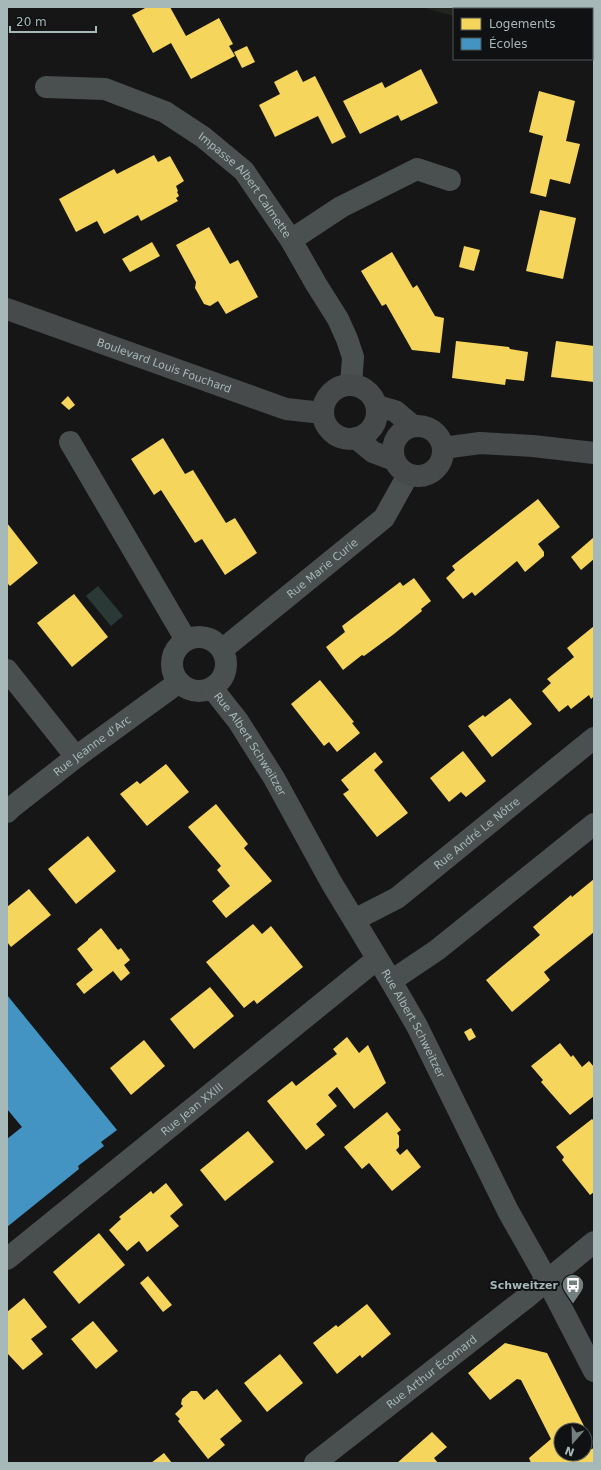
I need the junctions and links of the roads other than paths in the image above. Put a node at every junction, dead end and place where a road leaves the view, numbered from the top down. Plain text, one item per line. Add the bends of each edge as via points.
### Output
1 (46, 87) dead end
2 (450, 180) dead end
3 (291, 240) junction
4 (7, 309) edge
5 (351, 385) junction
6 (377, 406) junction
7 (323, 413) junction
8 (413, 426) junction
9 (356, 438) junction
10 (70, 442) dead end
11 (443, 448) junction
12 (594, 453) edge
13 (401, 467) junction
14 (186, 640) junction
15 (223, 649) junction
16 (7, 670) edge
17 (179, 682) junction
18 (212, 688) junction
19 (594, 738) edge
20 (76, 757) junction
21 (7, 812) edge
22 (594, 824) edge
23 (354, 920) junction
24 (377, 958) junction
25 (391, 980) junction
26 (594, 1242) edge
27 (7, 1259) edge
28 (547, 1280) junction
29 (594, 1371) edge
30 (315, 1463) edge

1 - 3 street, Impasse Albert Calmette via 105,89 165,112 203,137 244,171
2 - 3 street via 417,169 340,207
3 - 5 street, Impasse Albert Calmette via 347,338 353,357
4 - 7 main road, Boulevard Louis Fouchard via 286,409
5 - 6 main road via 368,392
5 - 7 main road via 334,390 328,396
6 - 8 main road via 395,411
6 - 9 main road via 375,423 364,435
7 - 9 main road via 328,428 334,433 348,439
8 - 11 main road via 430,428 441,440
8 - 13 main road, Rue Marie Curie via 404,429 394,442 392,451
9 - 13 main road via 373,452
10 - 14 street
11 - 12 main road via 480,443
11 - 13 main road via 440,465 426,475 417,476
13 - 15 street, Rue Marie Curie via 384,518
14 - 15 street via 202,636 210,638
14 - 17 street via 179,645 172,659 174,675
15 - 18 street via 226,656 226,672
16 - 20 street
17 - 18 street via 194,691
17 - 20 street, Rue Jeanne d'Arc
18 - 23 street, Rue Albert Schweitzer via 238,721 274,778
19 - 23 street, Rue André Le Nôtre via 397,898
20 - 21 street, Rue Jeanne d'Arc
22 - 25 street via 437,950
23 - 24 street, Rue Albert Schweitzer
24 - 25 street, Rue Albert Schweitzer
24 - 27 street, Rue Jean XXIII
25 - 28 street, Rue Albert Schweitzer via 417,1026 508,1211
26 - 28 street, Rue Arthur Écomard
28 - 29 street, Rue Albert Schweitzer
28 - 30 street, Rue Arthur Écomard

